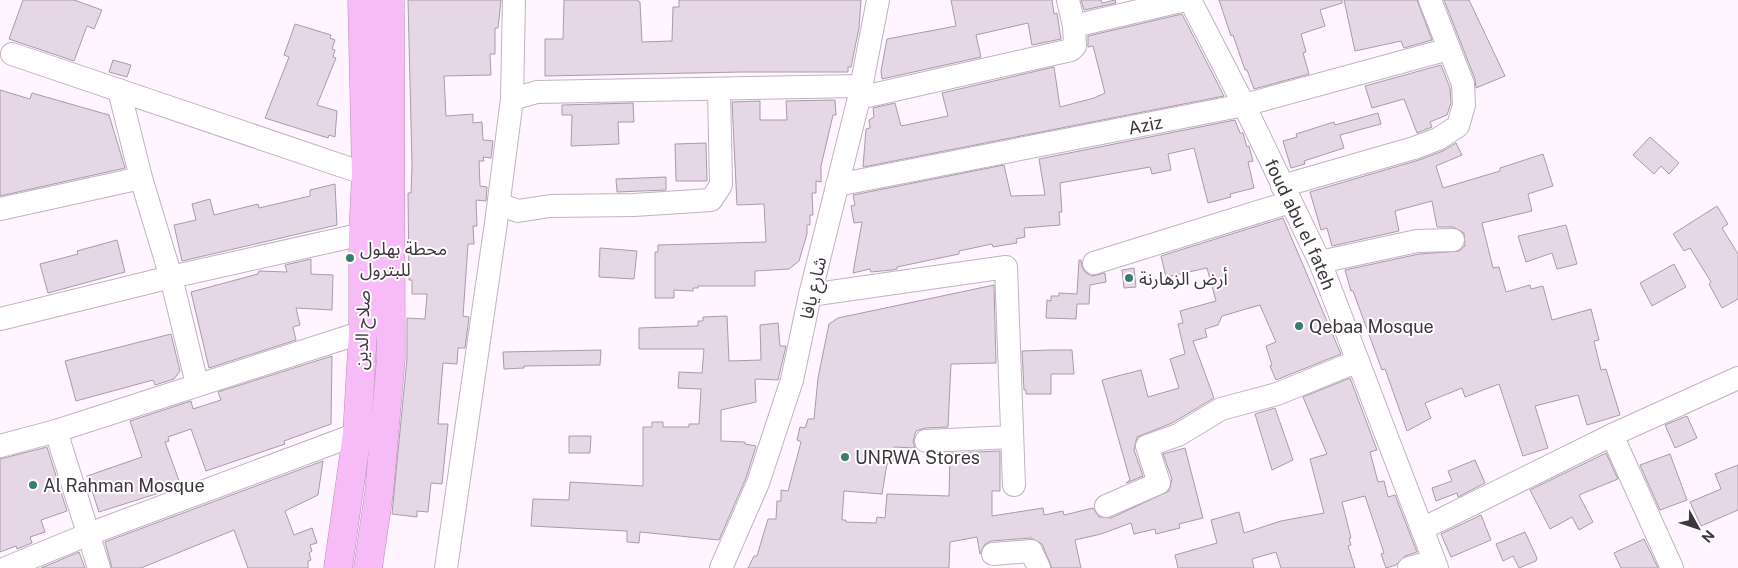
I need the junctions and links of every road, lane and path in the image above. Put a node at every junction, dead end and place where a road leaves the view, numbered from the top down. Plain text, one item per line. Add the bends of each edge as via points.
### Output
1 (362, 0) edge
2 (390, 0) edge
3 (514, 0) edge
4 (878, 0) edge
5 (1068, 0) edge
6 (1185, 0) edge
7 (1190, 0) edge
8 (1430, 0) edge
9 (1074, 26) junction
10 (1449, 49) junction
11 (12, 54) dead end
12 (118, 90) junction
13 (719, 90) junction
14 (860, 92) junction
15 (512, 99) junction
16 (1244, 105) junction
17 (366, 174) junction
18 (141, 178) junction
19 (837, 185) junction
20 (1286, 194) junction
21 (499, 204) junction
22 (0, 209) edge
23 (363, 234) junction
24 (1453, 240) dead end
25 (1320, 262) junction
26 (1094, 263) dead end
27 (171, 277) junction
28 (810, 295) junction
29 (0, 319) edge
30 (363, 332) junction
31 (1358, 360) junction
32 (1738, 378) edge
33 (197, 384) junction
34 (56, 431) junction
35 (357, 434) junction
36 (1612, 435) junction
37 (1012, 437) junction
38 (926, 441) dead end
39 (0, 446) edge
40 (1014, 485) dead end
41 (1106, 506) dead end
42 (1422, 529) junction
43 (89, 534) junction
44 (993, 554) dead end
45 (1435, 565) edge
46 (6, 568) edge
47 (99, 568) edge
48 (338, 568) edge
49 (368, 568) edge
50 (446, 568) edge
51 (722, 568) edge
52 (1039, 568) edge
53 (1409, 568) edge
54 (1672, 568) edge

1 - 17 highway, صلاح الدين
2 - 49 highway, صلاح الدين via 391,358 379,493
3 - 15 street
4 - 14 street, شارع يافا
5 - 9 street
6 - 9 street
7 - 16 street, foud abu el fateh
8 - 10 street
9 - 14 street via 1075,46 1071,50
10 - 16 street, Aziz
10 - 20 street via 1465,95 1462,118 1452,132
11 - 12 street
12 - 17 street
12 - 18 street
13 - 14 street
13 - 15 street via 537,92
13 - 21 street via 721,185 711,200 550,206 518,211
14 - 19 street, شارع يافا
15 - 21 street
16 - 19 street, Aziz
16 - 20 street, foud abu el fateh
17 - 23 highway, صلاح الدين
18 - 22 street
18 - 27 street
19 - 28 street, شارع يافا
20 - 25 street, foud abu el fateh
20 - 26 street
21 - 50 street
23 - 27 street
23 - 30 highway, صلاح الدين
24 - 25 street via 1417,241
25 - 31 street, foud abu el fateh
27 - 29 street
27 - 33 street
28 - 37 street via 1006,267
28 - 51 street, شارع يافا via 789,390 758,483
30 - 33 street
30 - 35 highway, صلاح الدين
31 - 41 street via 1277,394 1221,409 1178,435 1147,446 1158,484
31 - 42 street, foud abu el fateh
32 - 36 street
33 - 34 street
34 - 39 street
34 - 43 street
35 - 43 street
35 - 48 highway, صلاح الدين
36 - 42 street
36 - 54 street
37 - 38 street
37 - 40 street
42 - 45 street, foud abu el fateh
43 - 46 street
43 - 47 street
44 - 52 street via 1031,551
45 - 53 street

